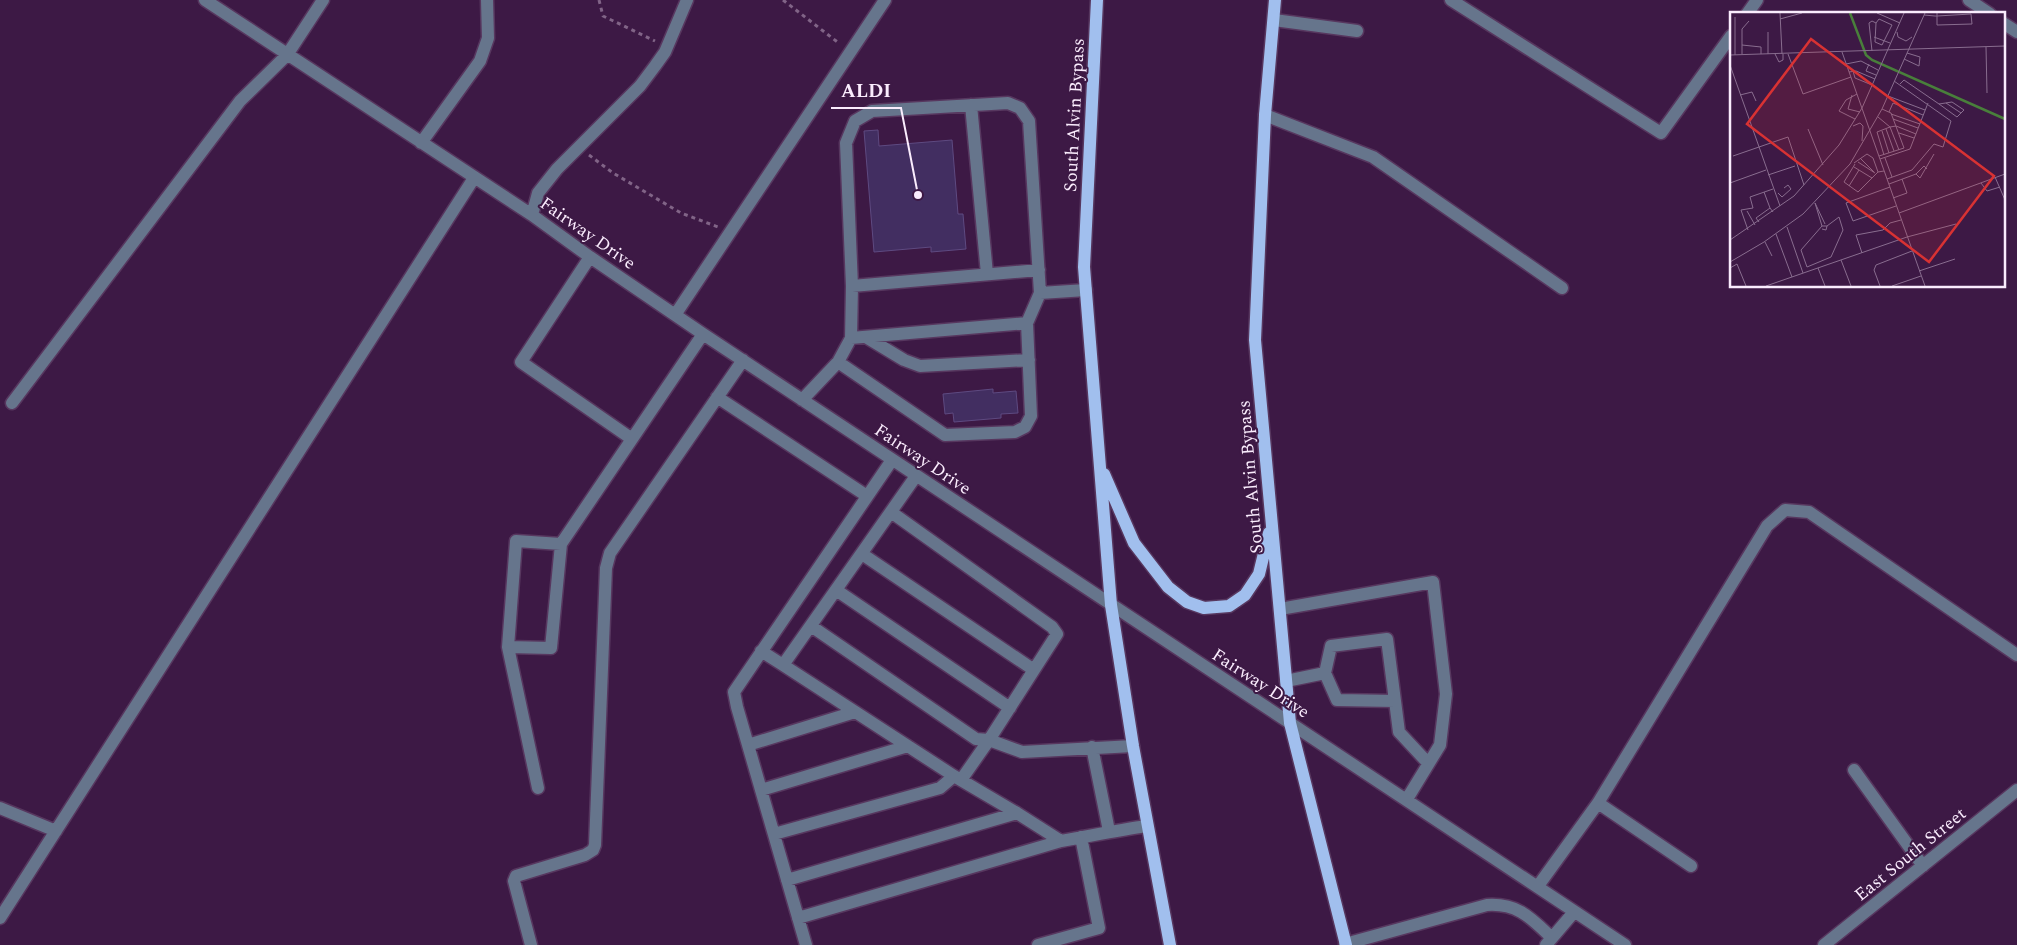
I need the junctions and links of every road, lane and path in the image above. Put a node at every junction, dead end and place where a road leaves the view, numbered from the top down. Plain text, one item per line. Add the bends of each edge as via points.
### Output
1 (204, 0) edge
2 (323, 0) edge
3 (487, 0) edge
4 (599, 0) edge
5 (686, 0) edge
6 (783, 0) edge
7 (885, 0) edge
8 (1097, 0) edge
9 (1275, 0) edge
10 (1451, 0) edge
11 (1757, 0) edge
12 (1969, 0) edge
13 (1748, 12) edge
14 (1987, 12) edge
15 (1274, 20) junction
16 (2004, 23) edge
17 (1357, 31) dead end
18 (2017, 32) edge
19 (1730, 37) edge
20 (667, 47) junction
21 (850, 52) junction
22 (287, 55) junction
23 (971, 105) junction
24 (1265, 115) junction
25 (421, 144) junction
26 (579, 148) junction
27 (474, 178) junction
28 (532, 215) junction
29 (730, 232) junction
30 (590, 257) junction
31 (1039, 270) junction
32 (987, 274) junction
33 (852, 286) junction
34 (1562, 288) dead end
35 (1086, 290) junction
36 (1040, 293) junction
37 (675, 315) junction
38 (1027, 323) junction
39 (703, 334) junction
40 (866, 337) junction
41 (851, 338) junction
42 (742, 360) junction
43 (1029, 360) junction
44 (838, 362) junction
45 (717, 397) junction
46 (802, 400) junction
47 (12, 403) dead end
48 (632, 439) junction
49 (892, 460) junction
50 (1100, 464) junction
51 (916, 476) junction
52 (867, 496) junction
53 (891, 512) junction
54 (1272, 523) junction
55 (561, 544) junction
56 (862, 554) junction
57 (836, 590) junction
58 (1111, 604) junction
59 (1280, 609) junction
60 (811, 626) junction
61 (508, 647) junction
62 (761, 651) junction
63 (2017, 655) edge
64 (783, 665) junction
65 (1034, 670) junction
66 (1325, 673) junction
67 (1286, 682) junction
68 (1395, 701) junction
69 (1010, 708) junction
70 (855, 712) junction
71 (1290, 723) junction
72 (989, 740) junction
73 (748, 745) junction
74 (908, 746) junction
75 (1133, 746) junction
76 (1092, 747) junction
77 (1428, 763) junction
78 (1854, 770) dead end
79 (958, 778) junction
80 (538, 788) dead end
81 (761, 790) junction
82 (2017, 790) edge
83 (1407, 799) junction
84 (1598, 803) junction
85 (0, 808) edge
86 (1017, 813) junction
87 (1147, 826) junction
88 (56, 831) junction
89 (1109, 831) junction
90 (774, 834) junction
91 (1081, 837) junction
92 (1061, 841) junction
93 (1691, 866) dead end
94 (1923, 866) junction
95 (787, 880) junction
96 (1538, 886) junction
97 (1574, 912) junction
98 (0, 918) edge
99 (798, 918) junction
100 (1386, 939) edge
101 (1549, 942) edge
102 (1346, 944) edge
103 (530, 945) edge
104 (806, 945) edge
105 (1038, 945) edge
106 (1170, 945) edge
107 (1625, 945) edge
108 (1824, 945) edge

1 - 22 street, Fairway Drive
2 - 22 street
3 - 25 street via 488,38 480,62
4 - 20 path via 603,16
5 - 20 street
6 - 21 path
7 - 21 street
8 - 35 main road, South Alvin Bypass via 1084,267
9 - 15 main road, South Alvin Bypass
10 - 19 street via 1660,133
11 - 13 street
12 - 14 street
15 - 17 street
15 - 24 main road, South Alvin Bypass
16 - 18 street
20 - 26 street via 640,86
21 - 29 street
22 - 25 street, Fairway Drive
22 - 47 street via 240,101
23 - 31 street via 1008,103 1020,108 1029,121
23 - 32 street
23 - 33 street via 872,111 855,121 846,142
24 - 34 street via 1373,157
24 - 54 main road, South Alvin Bypass via 1255,340
25 - 27 street, Fairway Drive
26 - 28 street via 538,193
26 - 29 path via 613,173 681,213
27 - 28 street, Fairway Drive
27 - 88 street
28 - 30 street, Fairway Drive
29 - 37 street
30 - 37 street, Fairway Drive
30 - 48 street via 521,362
31 - 32 street
31 - 36 street
32 - 33 street
33 - 41 street
35 - 36 street
35 - 50 main road, South Alvin Bypass
36 - 38 street
37 - 39 street, Fairway Drive
38 - 40 street
38 - 43 street
39 - 42 street, Fairway Drive
39 - 48 street
40 - 41 street
40 - 43 street via 920,366
41 - 44 street
42 - 45 street
42 - 46 street, Fairway Drive
43 - 44 street via 1031,416 1025,427 1014,432 945,435
44 - 46 street
45 - 52 street
45 - 103 street via 610,553 606,568 595,845 585,855 516,876 514,881
46 - 49 street, Fairway Drive
48 - 55 street
49 - 51 street, Fairway Drive
49 - 52 street
50 - 54 main road via 1134,543 1168,587 1195,605 1204,608 1229,606 1245,595 1259,574
50 - 58 main road, South Alvin Bypass
51 - 53 street
51 - 58 street, Fairway Drive
52 - 62 street
53 - 56 street
53 - 65 street via 1052,627 1058,634
54 - 59 main road, South Alvin Bypass
55 - 61 street via 551,648
55 - 61 street via 516,541
56 - 57 street
56 - 65 street
57 - 60 street
57 - 69 street
58 - 71 street, Fairway Drive
58 - 75 main road, South Alvin Bypass
59 - 67 main road, South Alvin Bypass
59 - 77 street via 1433,582 1446,694 1440,745
60 - 64 street
60 - 72 street via 976,739
61 - 80 street
62 - 64 street
62 - 73 street via 734,692
63 - 84 street via 1809,512 1785,510 1767,526
64 - 70 street
65 - 69 street
66 - 67 street
66 - 68 street via 1337,700
66 - 68 street via 1331,646 1387,639
67 - 71 main road, South Alvin Bypass
68 - 77 street via 1400,732
69 - 72 street
70 - 73 street
70 - 74 street
71 - 83 street, Fairway Drive
71 - 102 main road, South Alvin Bypass
72 - 76 street via 1022,752
72 - 79 street
73 - 81 street
74 - 79 street
74 - 81 street
75 - 76 street
75 - 87 main road, South Alvin Bypass
76 - 89 street
77 - 83 street
78 - 94 street
79 - 86 street
79 - 90 street via 940,788
81 - 90 street
82 - 94 street, East South Street
83 - 96 street, Fairway Drive
84 - 93 street
84 - 96 street
85 - 88 street
86 - 92 street
86 - 95 street
87 - 89 street
87 - 106 main road, South Alvin Bypass
88 - 98 street
89 - 91 street
90 - 95 street
91 - 92 street
91 - 105 street via 1099,928
92 - 99 street
94 - 108 street, East South Street
95 - 99 street
96 - 97 street, Fairway Drive
97 - 101 street
97 - 107 street, Fairway Drive
99 - 104 street
100 - 101 street via 1487,905 1502,904 1525,912
100 - 102 street

